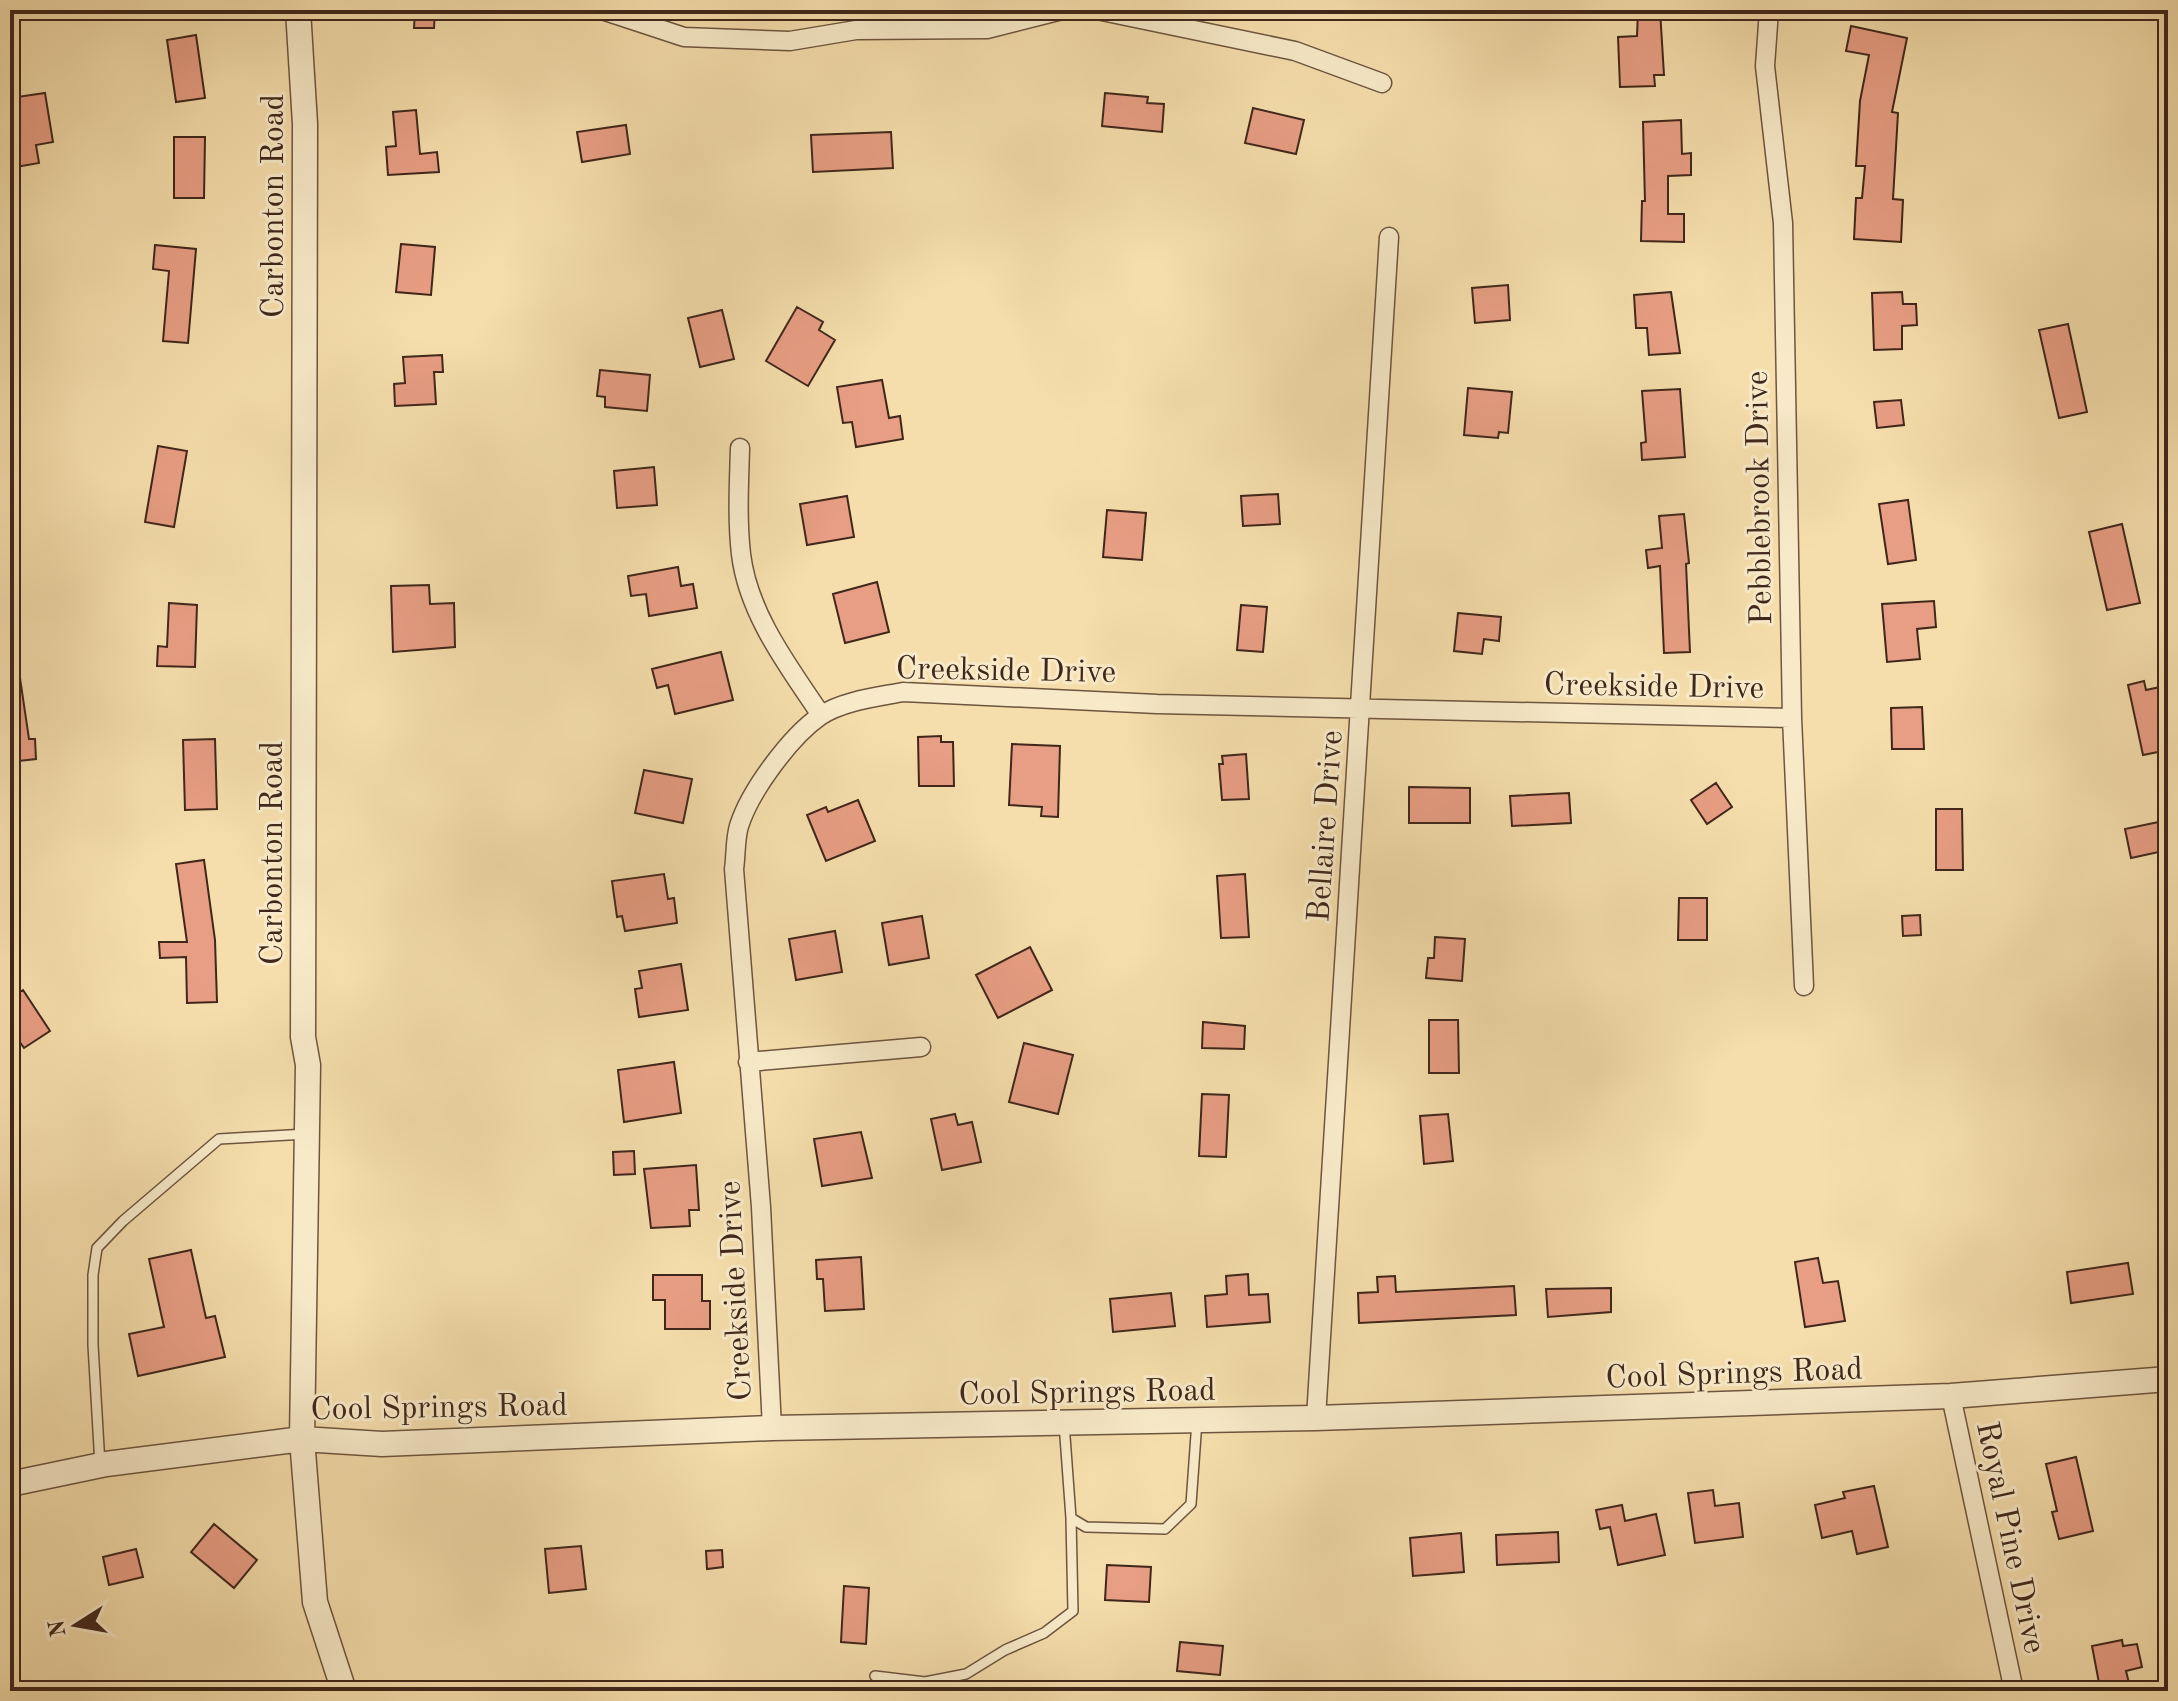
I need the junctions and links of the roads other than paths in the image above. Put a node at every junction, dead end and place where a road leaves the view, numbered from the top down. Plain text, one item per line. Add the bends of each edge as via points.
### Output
1 (298, 10) edge
2 (602, 10) edge
3 (1062, 10) edge
4 (1097, 10) edge
5 (1769, 10) edge
6 (1382, 83) dead end
7 (1389, 237) dead end
8 (740, 448) dead end
9 (1362, 708) junction
10 (821, 715) junction
11 (1792, 718) junction
12 (1804, 986) dead end
13 (921, 1047) dead end
14 (748, 1062) junction
15 (307, 1134) junction
16 (2168, 1379) edge
17 (1951, 1396) junction
18 (1316, 1418) junction
19 (1197, 1421) junction
20 (1064, 1423) junction
21 (772, 1428) junction
22 (302, 1439) junction
23 (100, 1465) junction
24 (10, 1484) edge
25 (1071, 1518) junction
26 (875, 1676) dead end
27 (344, 1691) edge
28 (2014, 1691) edge

1 - 15 street, Carbonton Road via 305,124
2 - 3 street via 684,37 790,41 856,30 987,29
4 - 6 street via 1295,51
5 - 11 street, Pebblebrook Drive via 1765,66 1783,223
7 - 9 street, Bellaire Drive
8 - 10 street via 741,557 753,598
9 - 10 street, Creekside Drive via 903,692
9 - 11 street, Creekside Drive
9 - 18 street, Bellaire Drive
10 - 14 street, Creekside Drive via 784,749 739,826 734,869
11 - 12 street, Pebblebrook Drive
13 - 14 street
14 - 21 street, Creekside Drive
15 - 22 street, Carbonton Road
15 - 23 lane via 219,1139 97,1248 93,1345
16 - 17 street, Cool Springs Road
17 - 18 street, Cool Springs Road
17 - 28 street, Royal Pine Drive
18 - 19 street, Cool Springs Road
19 - 20 street, Cool Springs Road
19 - 25 lane via 1191,1504 1165,1529 1086,1527
20 - 21 street, Cool Springs Road
20 - 25 lane
21 - 22 street, Cool Springs Road via 382,1444
22 - 23 street, Cool Springs Road
22 - 27 street, Carbonton Road via 315,1602
23 - 24 street, Cool Springs Road
25 - 26 lane via 1073,1611 1044,1633 966,1674 925,1682

